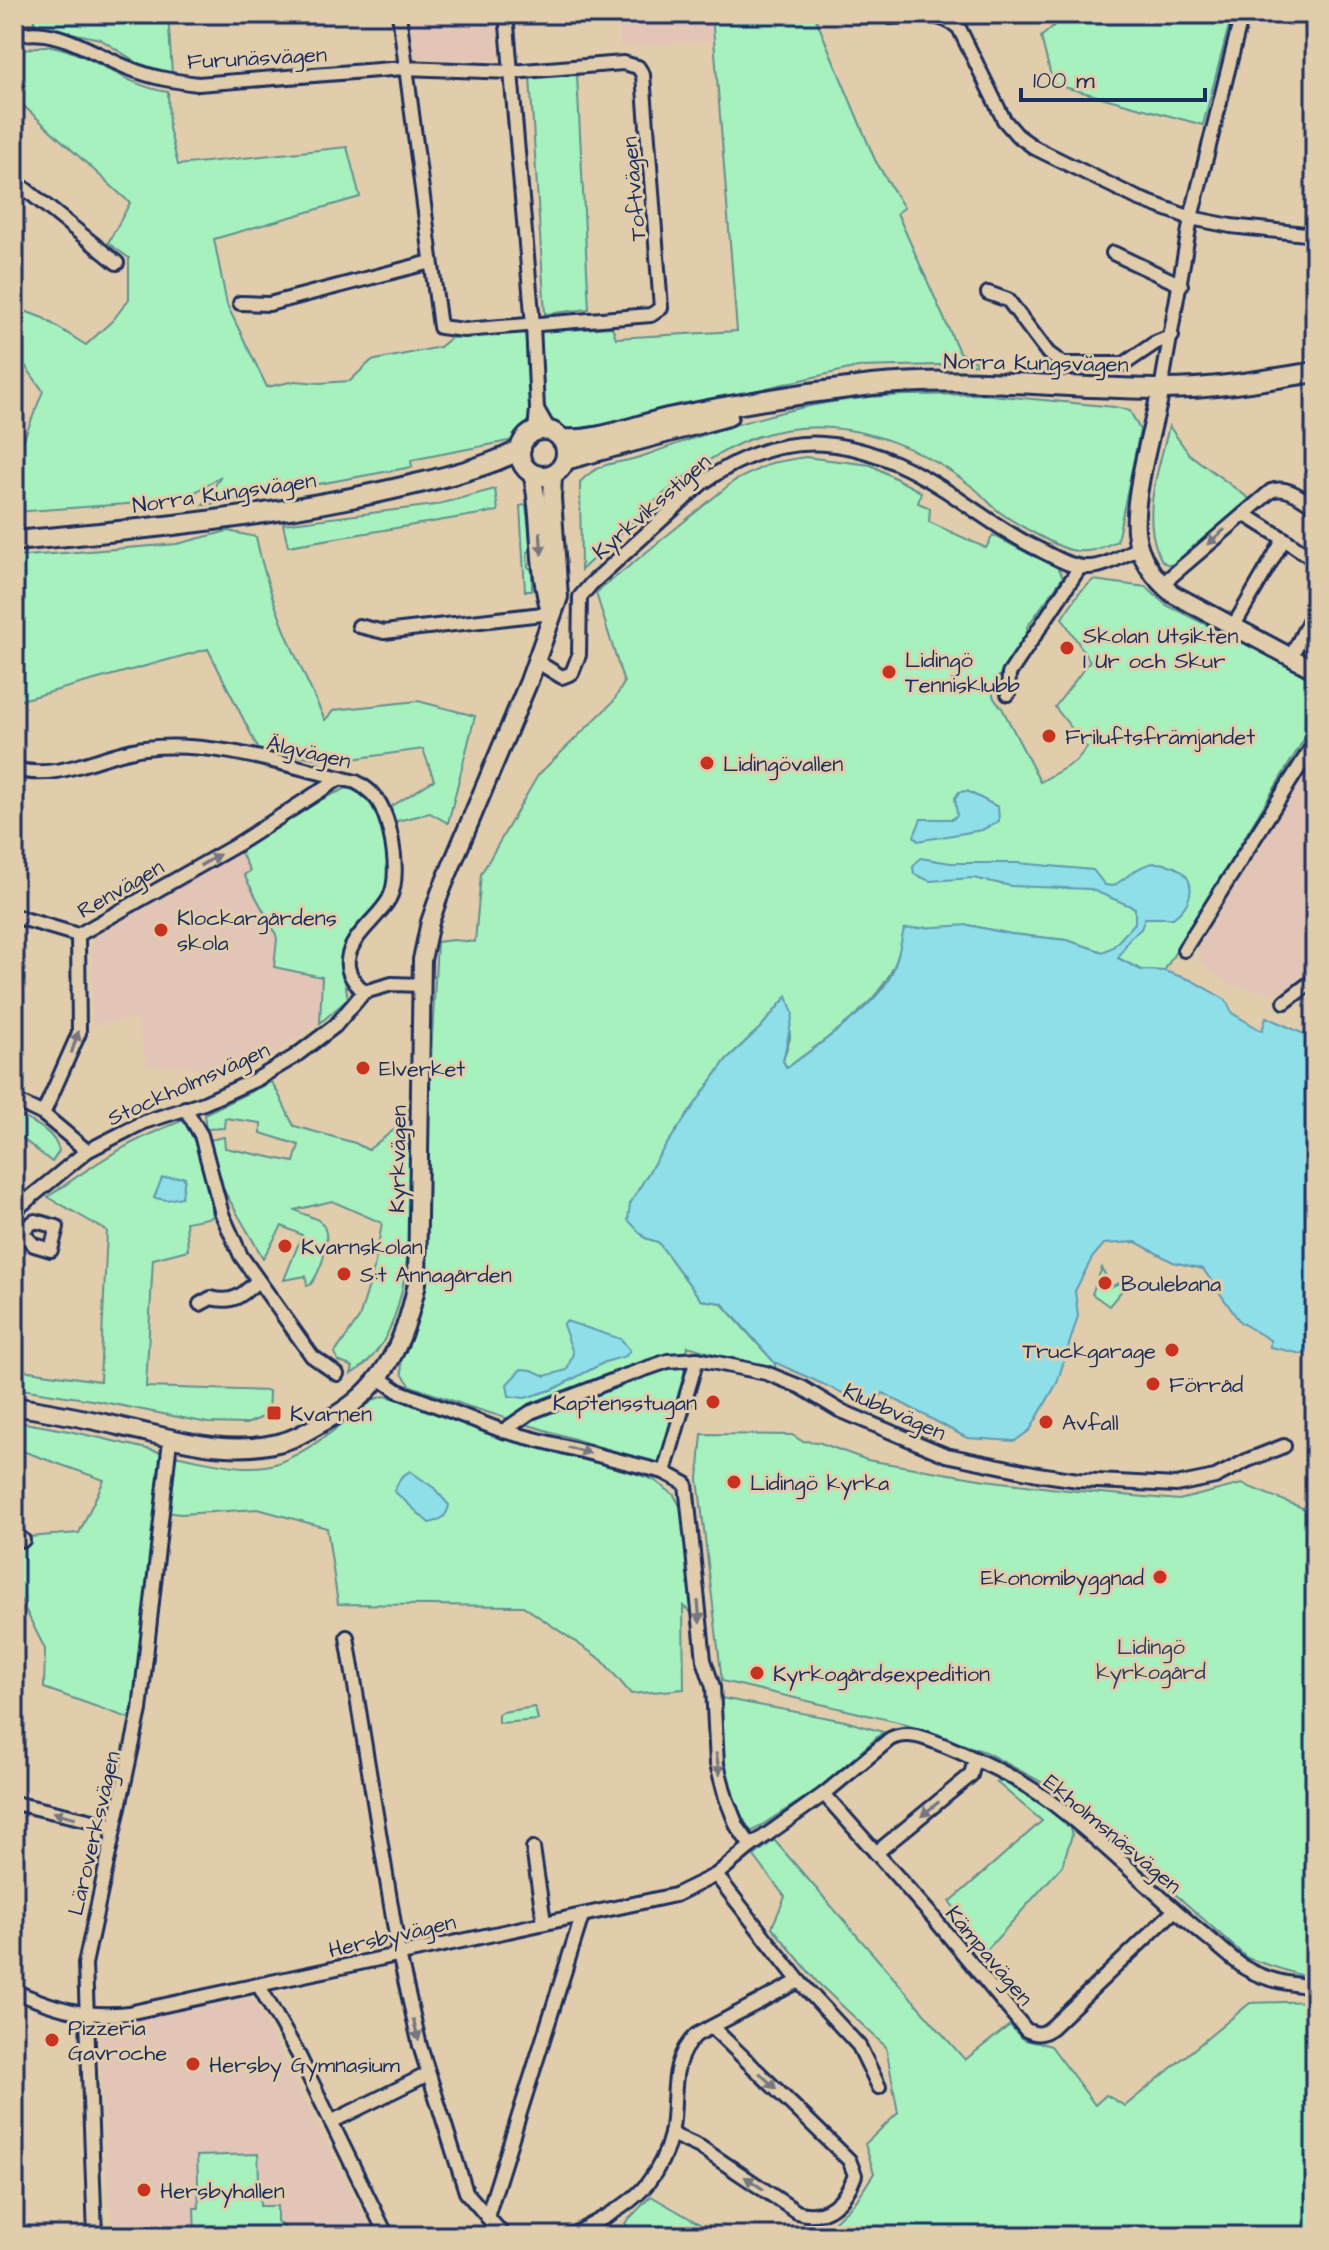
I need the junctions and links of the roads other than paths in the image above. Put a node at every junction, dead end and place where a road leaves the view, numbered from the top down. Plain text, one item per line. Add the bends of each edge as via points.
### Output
1 (399, 14) edge
2 (506, 14) edge
3 (1242, 14) edge
4 (890, 17) dead end
5 (14, 36) edge
6 (404, 68) junction
7 (511, 72) junction
8 (14, 180) edge
9 (1191, 218) junction
10 (1315, 235) edge
11 (1113, 253) dead end
12 (431, 262) junction
13 (117, 263) dead end
14 (1181, 285) junction
15 (988, 293) dead end
16 (240, 303) dead end
17 (533, 325) junction
18 (1172, 336) junction
19 (1315, 372) edge
20 (1161, 389) junction
21 (756, 403) junction
22 (549, 434) junction
23 (521, 449) junction
24 (559, 467) junction
25 (530, 472) junction
26 (439, 478) junction
27 (1315, 506) edge
28 (1244, 514) junction
29 (1284, 539) junction
30 (14, 541) edge
31 (1140, 547) junction
32 (1315, 560) edge
33 (1080, 567) junction
34 (1161, 585) junction
35 (1315, 609) edge
36 (551, 613) junction
37 (359, 626) dead end
38 (1233, 627) junction
39 (1291, 657) junction
40 (536, 661) junction
41 (1315, 670) edge
42 (1008, 694) dead end
43 (1315, 742) edge
44 (14, 769) edge
45 (340, 778) junction
46 (14, 916) edge
47 (78, 935) junction
48 (1184, 950) dead end
49 (1315, 979) edge
50 (421, 985) junction
51 (364, 992) junction
52 (1285, 1002) dead end
53 (14, 1100) edge
54 (185, 1108) junction
55 (43, 1114) junction
56 (87, 1151) junction
57 (14, 1211) edge
58 (257, 1281) junction
59 (200, 1304) dead end
60 (697, 1359) junction
61 (337, 1374) dead end
62 (379, 1378) junction
63 (14, 1406) edge
64 (503, 1431) junction
65 (170, 1440) junction
66 (1284, 1446) dead end
67 (664, 1472) junction
68 (347, 1637) dead end
69 (975, 1759) junction
70 (824, 1794) junction
71 (14, 1803) edge
72 (115, 1826) junction
73 (762, 1837) joint
74 (751, 1846) junction
75 (533, 1848) dead end
76 (876, 1853) junction
77 (716, 1875) junction
78 (1174, 1911) junction
79 (582, 1916) junction
80 (544, 1922) junction
81 (399, 1954) junction
82 (799, 1981) junction
83 (259, 1986) junction
84 (1315, 1987) edge
85 (15, 1994) edge
86 (85, 2015) junction
87 (712, 2027) junction
88 (428, 2074) junction
89 (879, 2087) dead end
90 (331, 2122) junction
91 (671, 2134) junction
92 (487, 2217) junction
93 (95, 2236) edge
94 (387, 2236) edge
95 (504, 2236) edge
96 (571, 2236) edge

1 - 6 street
2 - 7 street
3 - 9 street
4 - 9 street via 948,18 959,28 1004,120 1017,135 1137,198
5 - 6 street, Furunäsvägen via 38,32 59,37 129,68 198,84
6 - 7 street, Furunäsvägen
6 - 12 street
7 - 17 street
7 - 17 street, Toftvägen via 623,63 638,67 645,90 661,308 651,315
8 - 13 street
9 - 10 street
9 - 14 street
11 - 14 street
12 - 16 street via 269,304
12 - 17 street via 440,327
14 - 18 street
15 - 18 street via 1008,300 1048,353 1063,364 1124,364
17 - 22 street via 537,409
18 - 20 street
19 - 20 main road, Norra Kungsvägen via 1198,389
20 - 21 main road, Norra Kungsvägen via 915,383
20 - 31 street via 1136,512
21 - 22 main road, Norra Kungsvägen via 649,422 581,441
21 - 24 main road, Norra Kungsvägen via 736,414
22 - 23 main road via 524,441
22 - 24 main road via 566,452
23 - 25 main road
23 - 26 main road, Norra Kungsvägen
24 - 25 main road via 539,476
24 - 36 street, Kyrkvägen via 552,498 559,597
25 - 26 main road, Norra Kungsvägen
25 -> 36 street, Kyrkvägen via 538,498 545,597
26 - 30 main road, Norra Kungsvägen via 201,522
27 - 28 street via 1278,488
28 - 29 street
28 -> 34 street
29 - 32 street
29 - 38 street
31 - 33 street via 1096,567
31 - 34 street
33 - 40 street, Kyrkviksstigen via 1016,538 944,489 878,455 848,446 787,445 758,451 720,470 591,584 580,597 579,655 572,673 562,677
33 - 42 street via 1009,674
34 - 38 street
35 - 39 street
36 - 37 street via 384,632
36 - 40 street, Kyrkvägen
38 - 39 street
39 - 41 street
40 - 50 street, Kyrkvägen via 440,893 426,941
43 - 48 street
44 - 45 street, Älgvägen via 55,772 144,748 207,748
47 -> 45 street, Renvägen via 233,847
45 - 51 street, Älgvägen via 368,789 382,806 396,873 391,895 348,959 354,981
46 - 47 street
55 -> 47 street, Renvägen via 79,1033
49 - 52 street
50 - 51 street via 392,984
50 - 62 street, Kyrkvägen via 417,1283 402,1336
51 - 54 street, Stockholmsvägen via 335,1026 294,1057 257,1079
53 - 55 street
54 - 56 street, Stockholmsvägen
54 - 58 street via 201,1135 228,1232
55 - 56 street
56 - 57 street, Stockholmsvägen
58 - 59 street via 240,1297 211,1298
58 - 61 street via 312,1356
60 - 64 street, Klubbvägen via 668,1361 622,1377 531,1412
60 - 66 street, Klubbvägen via 766,1373 946,1455 1078,1480 1176,1485 1215,1477
60 - 67 street
62 - 64 street via 398,1391
62 - 65 street, Kyrkvägen via 362,1398 297,1437 242,1448
63 - 65 street, Kyrkvägen
64 -> 67 street
65 - 72 street, Läroverksvägen via 142,1695
67 -> 74 street via 686,1484 704,1660 713,1687 717,1764 737,1826
68 - 81 street
69 - 70 street, Ekholmsnäsvägen via 912,1734 898,1735
69 -> 76 street via 971,1775
69 - 78 street, Ekholmsnäsvägen via 1058,1807
70 - 73 street, Ekholmsnäsvägen
70 - 76 street, Kämpavägen
72 -> 71 street
72 - 86 street, Läroverksvägen via 85,1964
73 - 74 street, Hersbyvägen
74 - 77 street, Hersbyvägen
75 - 80 street
76 - 78 street, Kämpavägen via 1026,2030 1038,2034 1052,2027
77 - 79 street, Hersbyvägen via 675,1895
77 - 82 street
78 - 84 street, Ekholmsnäsvägen via 1244,1967 1284,1984
79 - 80 street, Hersbyvägen
79 - 92 street
80 - 81 street, Hersbyvägen
81 - 83 street, Hersbyvägen
81 -> 88 street
82 - 87 street
82 - 89 street via 859,2046
83 - 86 street, Hersbyvägen via 128,2013
83 - 90 street
85 - 86 street, Hersbyvägen
86 - 93 street, Läroverksvägen
87 - 91 street via 696,2035 681,2054
87 -> 91 street via 849,2160 855,2175 851,2186 820,2216 810,2216
88 - 90 street
88 - 92 street via 466,2192
90 - 94 street
91 - 96 street via 660,2165 638,2194
92 - 95 street

